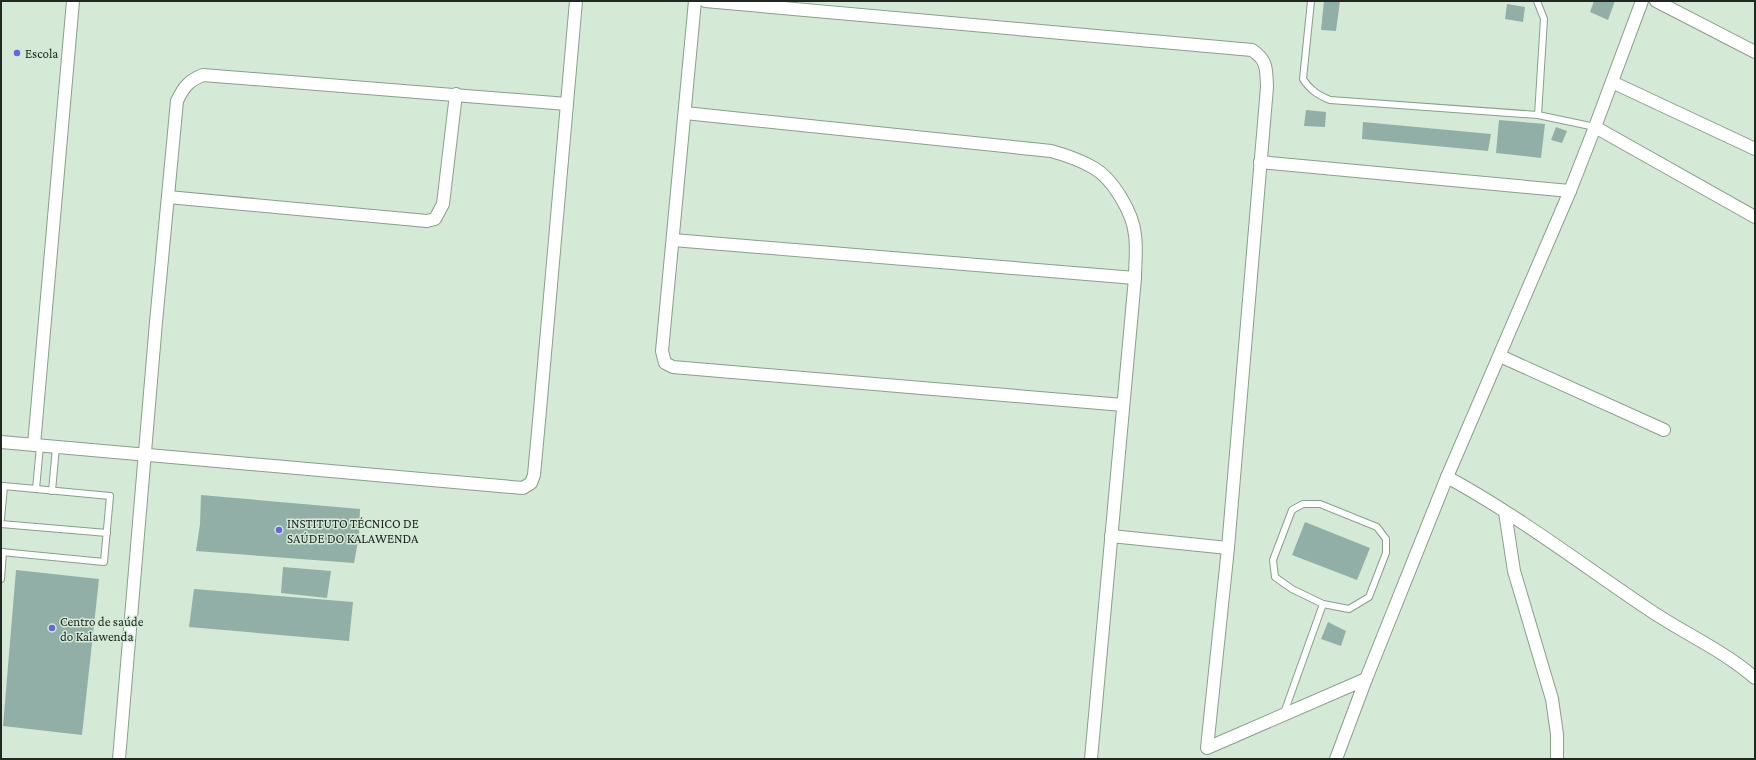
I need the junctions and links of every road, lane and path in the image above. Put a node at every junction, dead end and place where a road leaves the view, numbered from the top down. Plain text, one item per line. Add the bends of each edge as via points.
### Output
1 (73, 1) edge
2 (576, 1) edge
3 (695, 1) edge
4 (705, 1) edge
5 (1310, 1) edge
6 (1537, 1) edge
7 (1642, 1) edge
8 (1656, 1) edge
9 (1755, 52) edge
10 (1612, 82) junction
11 (456, 94) junction
12 (567, 104) junction
13 (685, 113) junction
14 (1538, 115) junction
15 (1595, 127) junction
16 (1755, 149) edge
17 (1260, 162) junction
18 (1570, 191) junction
19 (168, 197) junction
20 (1755, 217) edge
21 (673, 240) junction
22 (1135, 278) junction
23 (1500, 356) junction
24 (1123, 405) junction
25 (1664, 430) dead end
26 (1, 442) edge
27 (37, 446) junction
28 (56, 447) junction
29 (145, 455) junction
30 (1447, 477) junction
31 (36, 489) junction
32 (52, 491) junction
33 (1505, 512) junction
34 (1, 519) edge
35 (1, 524) edge
36 (107, 533) junction
37 (1111, 536) junction
38 (1228, 548) junction
39 (2, 552) edge
40 (1, 579) edge
41 (1323, 604) junction
42 (1755, 678) edge
43 (1366, 679) junction
44 (1284, 714) junction
45 (119, 759) edge
46 (1091, 759) edge
47 (1336, 759) edge
48 (1557, 759) edge

1 - 27 street
2 - 12 street
3 - 13 street
4 - 17 street via 1252,50 1262,56 1266,66 1267,87
5 - 14 lane via 1303,79 1308,88 1320,96 1330,100
6 - 14 lane via 1544,19
7 - 10 street
8 - 9 street
10 - 15 street
10 - 16 street
11 - 12 street
11 - 19 street via 203,75 192,79 182,89 177,101
11 - 19 street via 443,204 435,219 427,221
12 - 29 street via 534,475 531,483 523,488
13 - 21 street
13 - 22 street via 1051,150 1073,157 1095,169 1114,187 1127,209 1135,234
14 - 15 lane
15 - 18 street
15 - 20 street
17 - 18 street
17 - 38 street
18 - 23 street
19 - 29 street
21 - 22 street
21 - 24 street via 662,351 665,363 673,367
22 - 24 street
23 - 25 street
23 - 30 street
24 - 37 street
26 - 27 street
27 - 28 street
27 - 31 lane
28 - 29 street
28 - 32 lane
29 - 45 street
30 - 33 street
30 - 43 street
31 - 32 lane
31 - 34 lane via 4,486
32 - 36 lane via 110,496
33 - 42 street via 1665,621 1737,663
33 - 48 street via 1514,571 1552,699 1557,734
35 - 36 lane
36 - 39 lane via 104,562
37 - 38 street
37 - 46 street
38 - 44 street via 1207,748
39 - 40 lane
41 - 41 lane via 1349,609 1369,597 1386,552 1386,539 1377,527 1320,504 1303,504 1292,510 1273,560 1275,577 1292,589
41 - 44 lane
43 - 44 street
43 - 47 street

